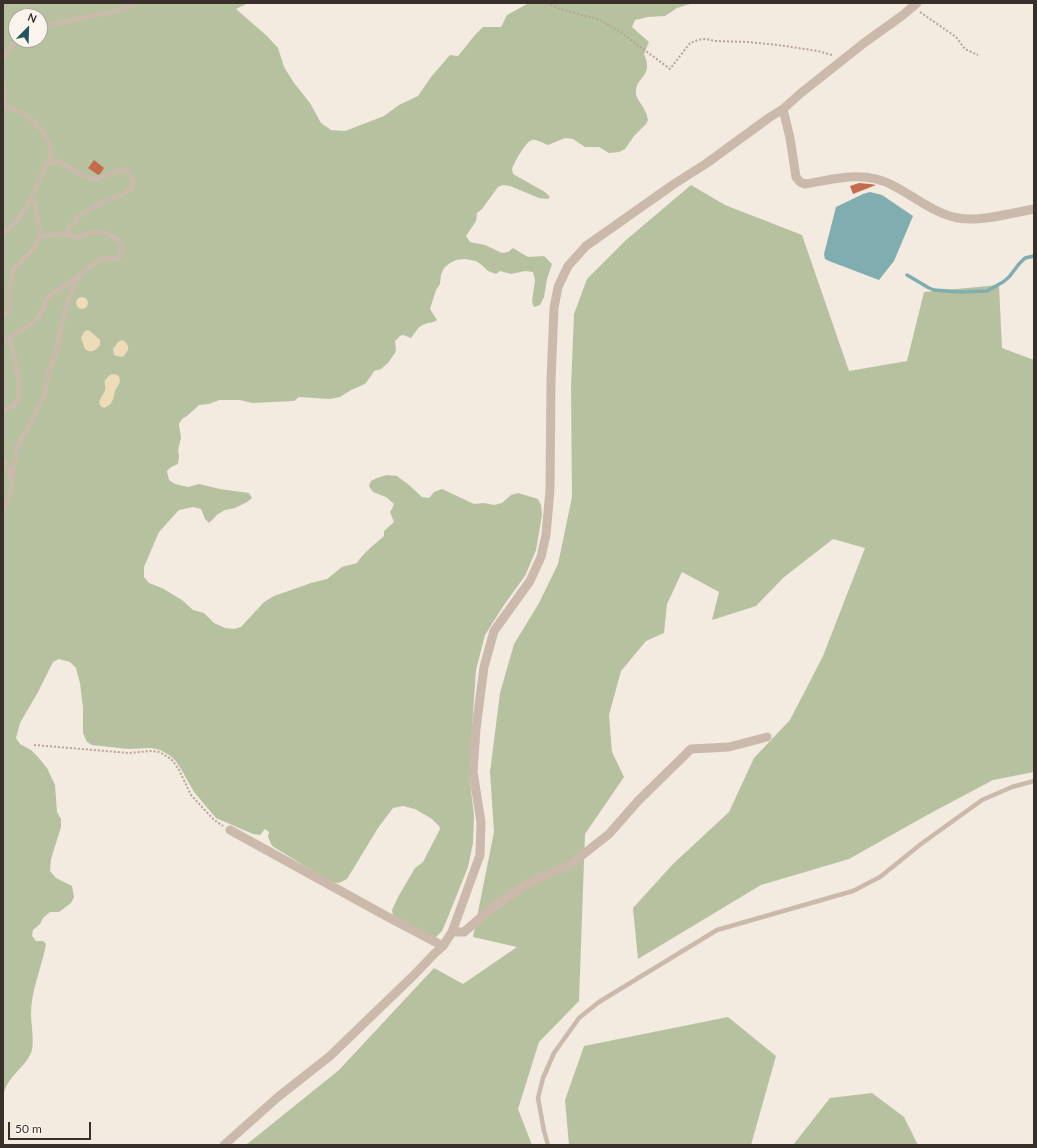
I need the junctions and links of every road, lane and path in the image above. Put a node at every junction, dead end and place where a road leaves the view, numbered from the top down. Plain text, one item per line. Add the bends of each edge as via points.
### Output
1 (136, 3) edge
2 (546, 3) edge
3 (916, 4) edge
4 (48, 26) edge
5 (11, 48) edge
6 (978, 55) dead end
7 (3, 59) edge
8 (840, 63) junction
9 (3, 83) edge
10 (4, 106) edge
11 (783, 109) junction
12 (48, 165) junction
13 (32, 198) junction
14 (1034, 209) edge
15 (3, 234) edge
16 (65, 234) junction
17 (40, 236) junction
18 (77, 278) junction
19 (3, 317) edge
20 (9, 338) junction
21 (3, 341) edge
22 (3, 411) edge
23 (3, 458) edge
24 (12, 483) junction
25 (3, 512) edge
26 (767, 737) dead end
27 (34, 745) dead end
28 (1034, 781) edge
29 (230, 830) joint
30 (452, 932) junction
31 (443, 946) junction
32 (224, 1145) edge
33 (548, 1145) edge

1 - 4 lane via 120,10
2 - 8 path via 600,20 670,69 690,43 706,39 818,51 831,55
3 - 6 path via 920,12 956,37 965,48
3 - 8 street
5 - 7 lane
8 - 11 street
9 - 10 lane via 6,92
10 - 12 lane via 24,114 43,132 51,150
11 - 14 street via 796,177 805,184 864,176 881,180 932,208 958,218 971,219
11 - 30 street via 586,246 568,266 558,287 554,308 550,490 546,535 542,557 530,580 494,631 484,667 473,772 481,822 480,854
12 - 13 lane
12 - 16 lane via 57,161 81,175 96,180 122,169 128,172 133,180 133,185 127,192 80,215
13 - 15 lane via 19,218
13 - 17 lane
16 - 17 lane
16 - 18 lane via 76,237 97,231 104,232 121,243 121,254 117,259 99,260
17 - 19 lane via 35,247 13,270 9,311
18 - 20 lane via 47,298 33,323
18 - 24 lane via 66,308 44,396 17,446
20 - 21 lane
20 - 22 lane via 20,393 16,403
23 - 24 lane
24 - 25 lane
26 - 30 street via 729,747 691,749 638,800 609,834 572,864 524,886 493,907 464,932
27 - 29 path via 128,753 151,751 164,754 174,761 191,795 214,820
28 - 33 lane via 1012,786 982,800 880,877 853,891 716,930 599,1002 579,1018 554,1053 543,1078 538,1098
29 - 31 street
30 - 31 street
31 - 32 street via 330,1056 278,1097

